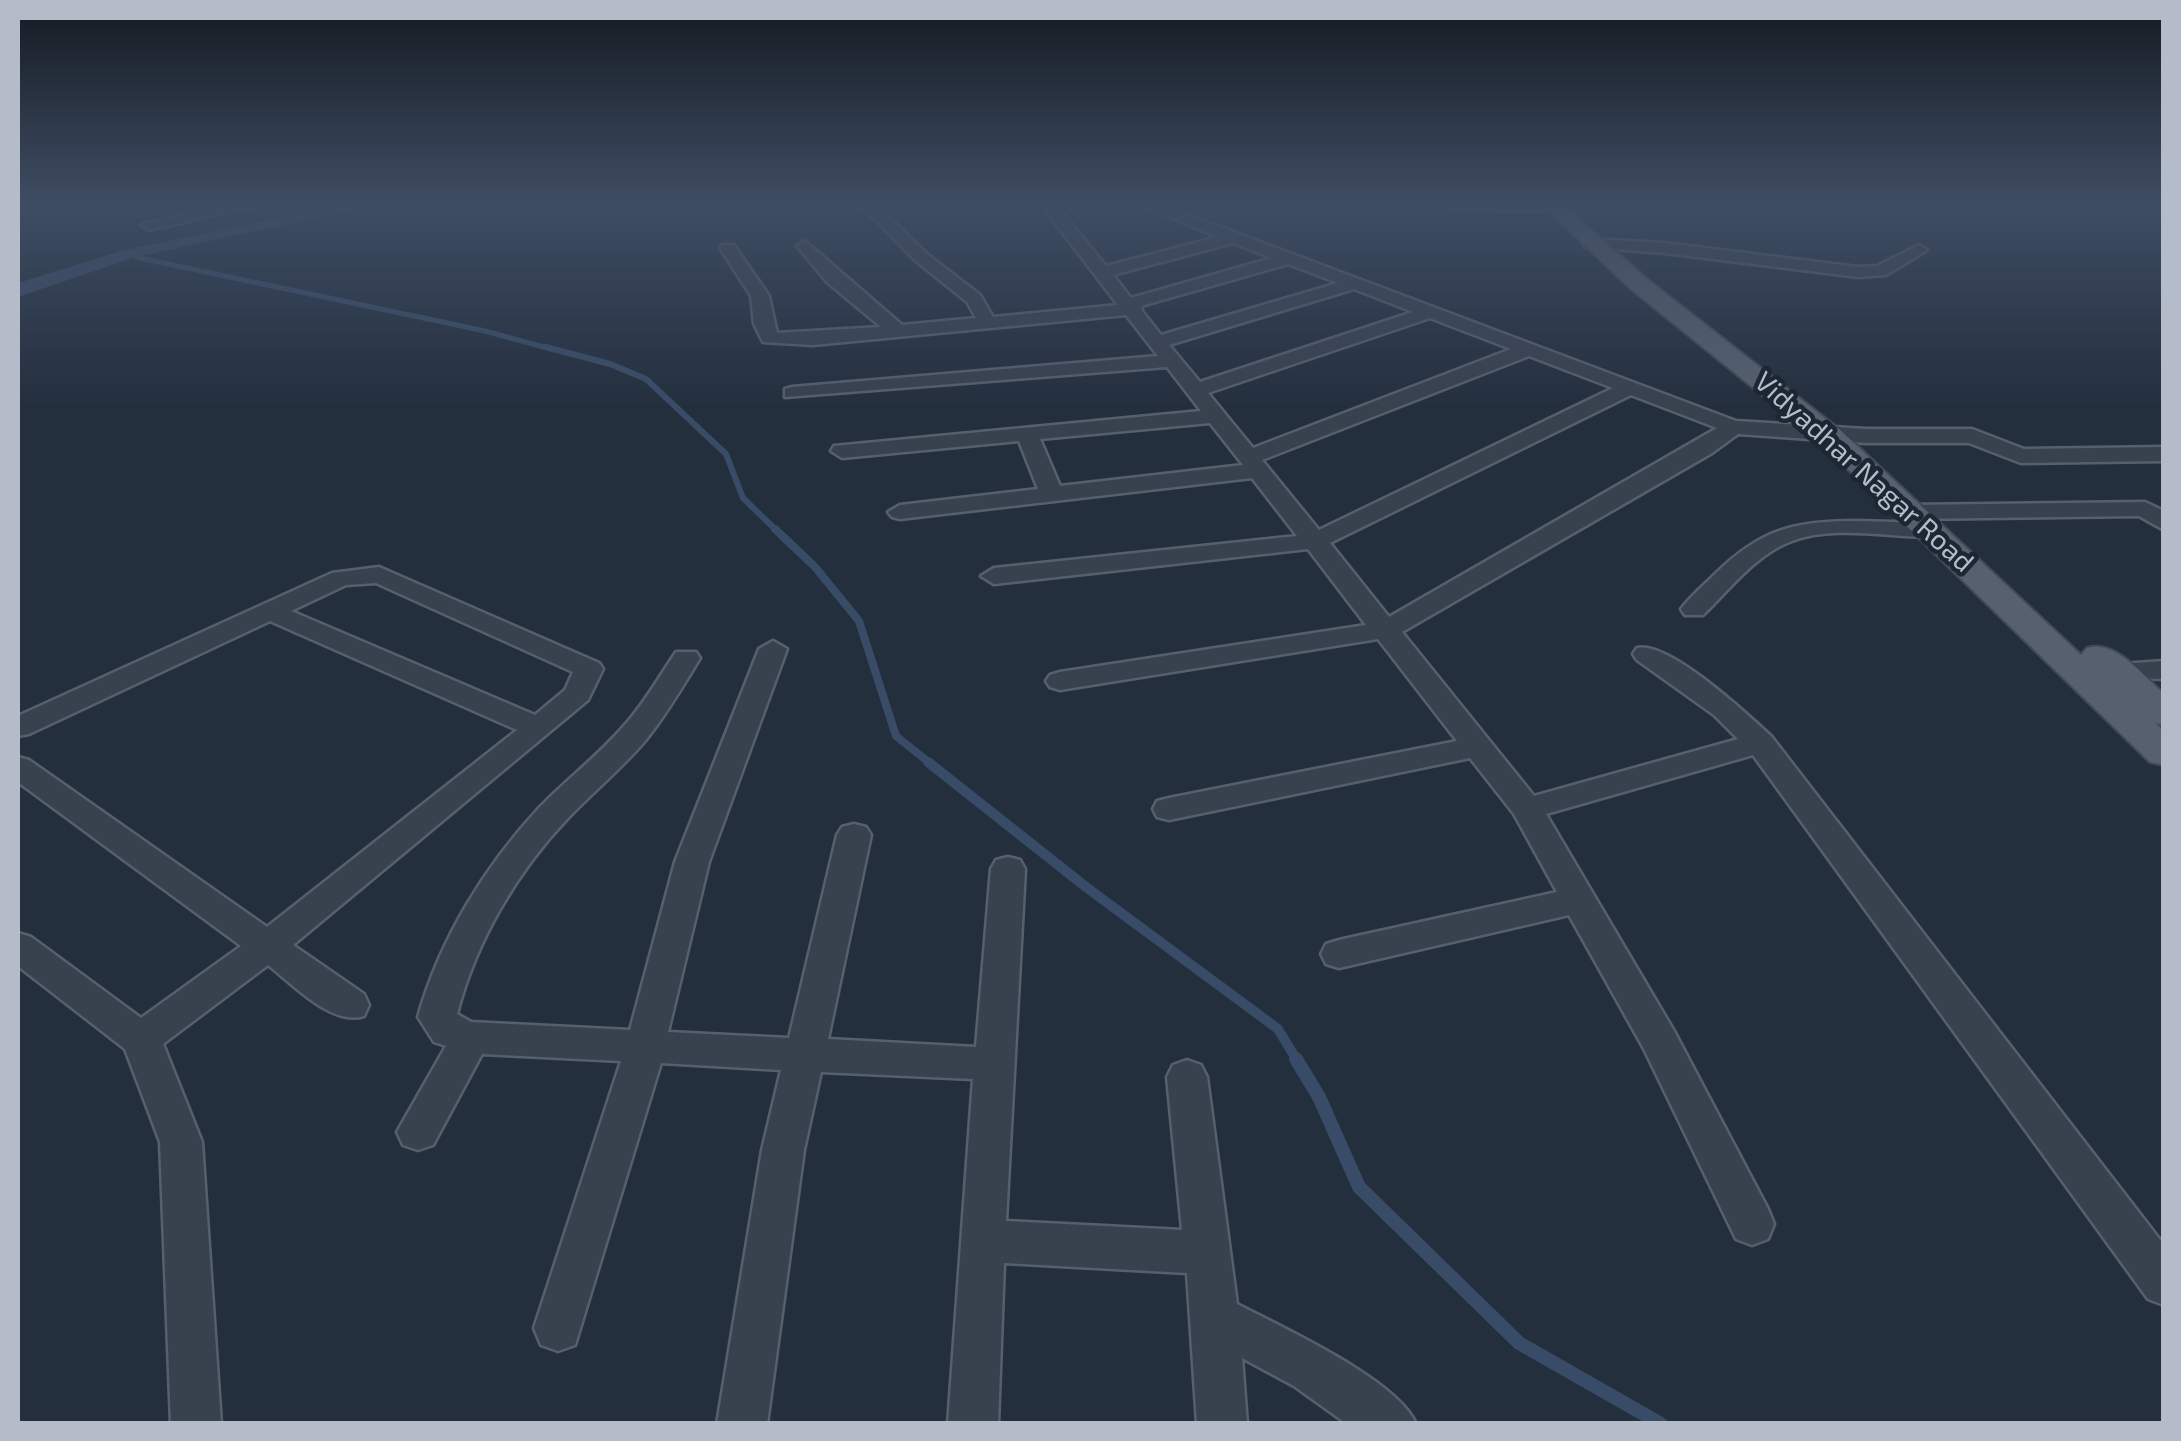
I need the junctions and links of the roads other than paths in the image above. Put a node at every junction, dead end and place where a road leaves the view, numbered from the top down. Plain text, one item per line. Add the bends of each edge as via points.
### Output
1 (745, 273) edge
2 (829, 273) edge
3 (941, 273) edge
4 (1105, 273) edge
5 (1240, 273) edge
6 (1336, 273) edge
7 (1627, 273) edge
8 (1661, 273) edge
9 (1359, 282) junction
10 (1131, 307) junction
11 (1433, 311) junction
12 (987, 322) junction
13 (895, 330) junction
14 (1532, 348) junction
15 (1166, 352) junction
16 (1632, 386) junction
17 (1197, 390) junction
18 (792, 393) dead end
19 (1218, 416) junction
20 (1733, 427) junction
21 (1027, 434) junction
22 (1829, 435) junction
23 (1866, 436) junction
24 (842, 450) dead end
25 (2164, 454) edge
26 (1255, 464) junction
27 (1052, 494) junction
28 (900, 512) dead end
29 (2157, 514) edge
30 (1929, 518) junction
31 (1316, 541) junction
32 (994, 576) dead end
33 (1694, 609) dead end
34 (270, 610) junction
35 (1386, 630) junction
36 (772, 649) dead end
37 (1646, 654) dead end
38 (686, 658) dead end
39 (2164, 670) edge
40 (2117, 671) junction
41 (1060, 681) dead end
42 (2164, 714) edge
43 (18, 728) edge
44 (539, 728) junction
45 (1760, 743) junction
46 (1478, 747) junction
47 (2164, 753) edge
48 (18, 767) edge
49 (1168, 809) dead end
50 (1527, 809) junction
51 (854, 835) dead end
52 (1008, 869) dead end
53 (1579, 900) junction
54 (269, 945) junction
55 (18, 947) edge
56 (1339, 954) dead end
57 (350, 1005) dead end
58 (470, 1038) junction
59 (141, 1039) junction
60 (642, 1048) junction
61 (805, 1056) junction
62 (994, 1064) junction
63 (1187, 1077) dead end
64 (418, 1132) dead end
65 (1752, 1224) dead end
66 (982, 1241) junction
67 (1208, 1253) junction
68 (2164, 1283) edge
69 (1215, 1318) junction
70 (558, 1328) dead end
71 (196, 1424) edge
72 (742, 1424) edge
73 (973, 1424) edge
74 (1222, 1424) edge
75 (1391, 1424) edge

1 - 13 street via 760,296 770,338
2 - 13 street
3 - 12 street via 974,300
4 - 10 street
5 - 10 street
6 - 9 street
7 - 22 main road, Vidyadhar Nagar Road
8 - 23 main road, Vidyadhar Nagar Road
9 - 11 street
9 - 15 street
10 - 12 street
10 - 15 street
11 - 14 street
11 - 17 street
12 - 13 street
14 - 16 street
14 - 26 street
15 - 17 street
15 - 18 street
16 - 20 street
16 - 31 street
17 - 19 street
19 - 21 street
19 - 26 street
20 - 22 street
20 - 35 street
21 - 24 street
21 - 27 street
22 - 23 street
22 - 30 main road, Vidyadhar Nagar Road
23 - 25 street via 1972,436 2021,456
23 - 30 main road, Vidyadhar Nagar Road
26 - 27 street
26 - 31 street
27 - 28 street
29 - 30 street
30 - 33 street via 1784,535
30 - 40 main road, Vidyadhar Nagar Road
30 - 47 main road, Vidyadhar Nagar Road
31 - 32 street
31 - 35 street
34 - 43 street
34 - 44 street
34 - 44 street via 342,578 379,575 588,669 578,694
35 - 41 street
35 - 46 street
36 - 60 street via 692,862
37 - 45 street
38 - 58 street via 625,744 530,840 454,963 437,1017 448,1031
39 - 40 street
40 - 42 main road, Vidyadhar Nagar Road
44 - 54 street
45 - 50 street
45 - 68 street
46 - 49 street
46 - 50 street
48 - 54 street
50 - 53 street
51 - 61 street
52 - 62 street
53 - 56 street
53 - 65 street
54 - 57 street
54 - 59 street
55 - 59 street
58 - 60 street
58 - 64 street
59 - 71 street via 182,1142
60 - 61 street
60 - 70 street
61 - 62 street
61 - 72 street via 783,1150
62 - 66 street
63 - 67 street
66 - 67 street
66 - 73 street
67 - 69 street
69 - 74 street
69 - 75 street via 1311,1369

